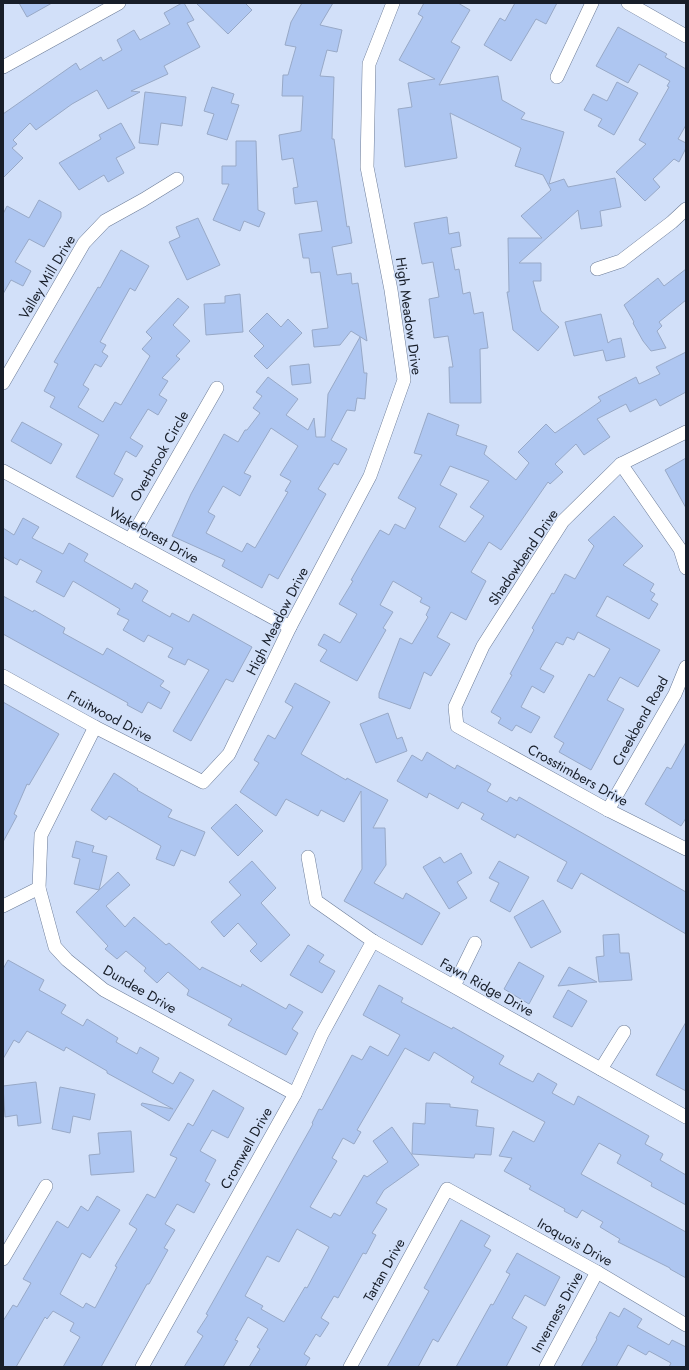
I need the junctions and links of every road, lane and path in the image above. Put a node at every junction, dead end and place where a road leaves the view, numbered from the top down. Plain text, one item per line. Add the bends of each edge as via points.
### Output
1 (118, 3) edge
2 (393, 3) edge
3 (592, 3) edge
4 (628, 3) edge
5 (686, 36) edge
6 (3, 68) edge
7 (557, 77) dead end
8 (177, 178) dead end
9 (686, 209) edge
10 (597, 269) dead end
11 (3, 384) edge
12 (217, 388) dead end
13 (686, 432) edge
14 (621, 464) junction
15 (3, 471) edge
16 (130, 540) junction
17 (686, 568) edge
18 (290, 627) junction
19 (686, 667) edge
20 (3, 676) edge
21 (457, 726) joint
22 (94, 727) junction
23 (203, 782) joint
24 (608, 810) junction
25 (686, 849) edge
26 (308, 857) dead end
27 (39, 888) junction
28 (3, 906) edge
29 (373, 941) junction
30 (475, 943) dead end
31 (454, 986) junction
32 (624, 1032) dead end
33 (601, 1069) junction
34 (295, 1094) junction
35 (686, 1117) edge
36 (46, 1186) dead end
37 (447, 1189) joint
38 (3, 1259) edge
39 (597, 1272) junction
40 (686, 1325) edge
41 (142, 1367) edge
42 (350, 1367) edge
43 (546, 1367) edge

1 - 6 street
2 - 18 street, High Meadow Drive via 369,64 367,167 391,290 404,380 370,476
3 - 7 street
4 - 5 street
8 - 11 street, Valley Mill Drive via 105,221 84,243
9 - 10 street via 621,261
12 - 16 street, Overbrook Circle
13 - 14 street, Shadowbend Drive
14 - 17 street via 680,549
14 - 21 street, Shadowbend Drive via 563,521 483,646 455,707
15 - 16 street, Wakeforest Drive
16 - 18 street, Wakeforest Drive
18 - 23 street, High Meadow Drive via 229,754
19 - 24 street, Creekbend Road via 675,694
20 - 22 street, Fruitwood Drive
21 - 24 street, Crosstimbers Drive
22 - 23 street, Fruitwood Drive
22 - 27 street, Dundee Drive via 41,835
24 - 25 street, Crosstimbers Drive
26 - 29 street, Fawn Ridge Drive via 316,901
27 - 28 street
27 - 34 street, Dundee Drive via 55,947 104,990
29 - 31 street, Fawn Ridge Drive
29 - 34 street, Cromwell Drive via 322,1034
30 - 31 street
31 - 33 street, Fawn Ridge Drive
32 - 33 street
33 - 35 street, Fawn Ridge Drive
34 - 41 street, Cromwell Drive
36 - 38 street
37 - 39 street, Iroquois Drive
37 - 42 street, Tartan Drive
39 - 40 street, Iroquois Drive
39 - 43 street, Inverness Drive

